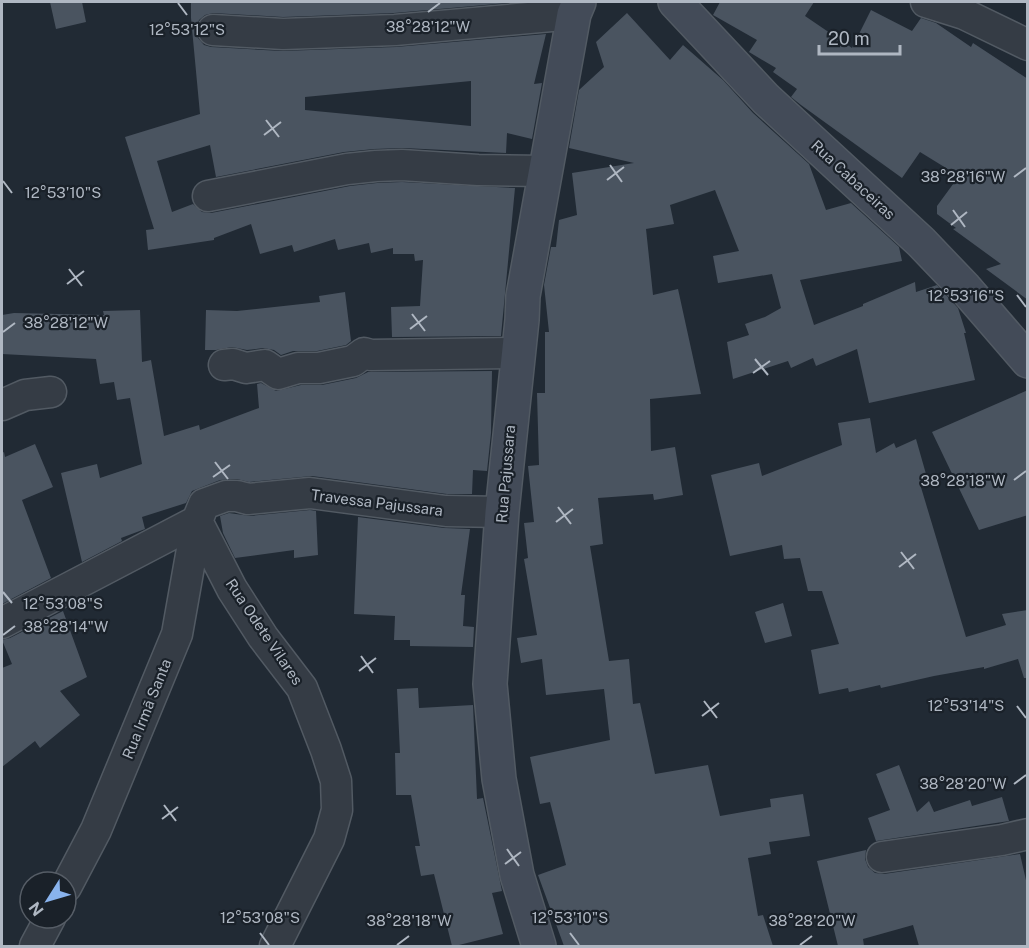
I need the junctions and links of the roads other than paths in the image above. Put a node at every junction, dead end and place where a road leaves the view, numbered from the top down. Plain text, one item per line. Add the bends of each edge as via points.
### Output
1 (675, 2) edge
2 (926, 2) edge
3 (576, 8) edge
4 (213, 30) dead end
5 (1028, 45) edge
6 (544, 171) junction
7 (208, 196) dead end
8 (518, 353) junction
9 (1028, 361) edge
10 (224, 365) dead end
11 (51, 392) dead end
12 (2, 405) edge
13 (502, 512) junction
14 (197, 521) junction
15 (2, 623) edge
16 (1028, 834) edge
17 (882, 857) dead end
18 (75, 870) edge
19 (44, 930) edge
20 (35, 946) edge
21 (274, 946) edge
22 (539, 946) edge

1 - 9 main road, Rua Cabaceiras via 766,99 928,250
2 - 5 street via 964,14
3 - 4 street via 395,30 283,34
3 - 6 main road, Rua Pajussara
6 - 7 street via 376,166
6 - 8 main road, Rua Pajussara via 526,269
8 - 10 street via 364,353 353,361 278,374 265,365
8 - 13 main road, Rua Pajussara
11 - 12 street via 25,395
13 - 14 street, Travessa Pajussara via 446,511 310,493 255,498 226,496 204,504
13 - 22 main road, Rua Pajussara via 491,694 500,779 517,875
14 - 15 street, Travessa Pajussara
14 - 18 street, Rua Irmã Santa via 177,634 96,830
14 - 21 street, Rua Odete Vilares via 232,589 302,688 336,781 337,810 329,839
16 - 17 street
19 - 20 street

